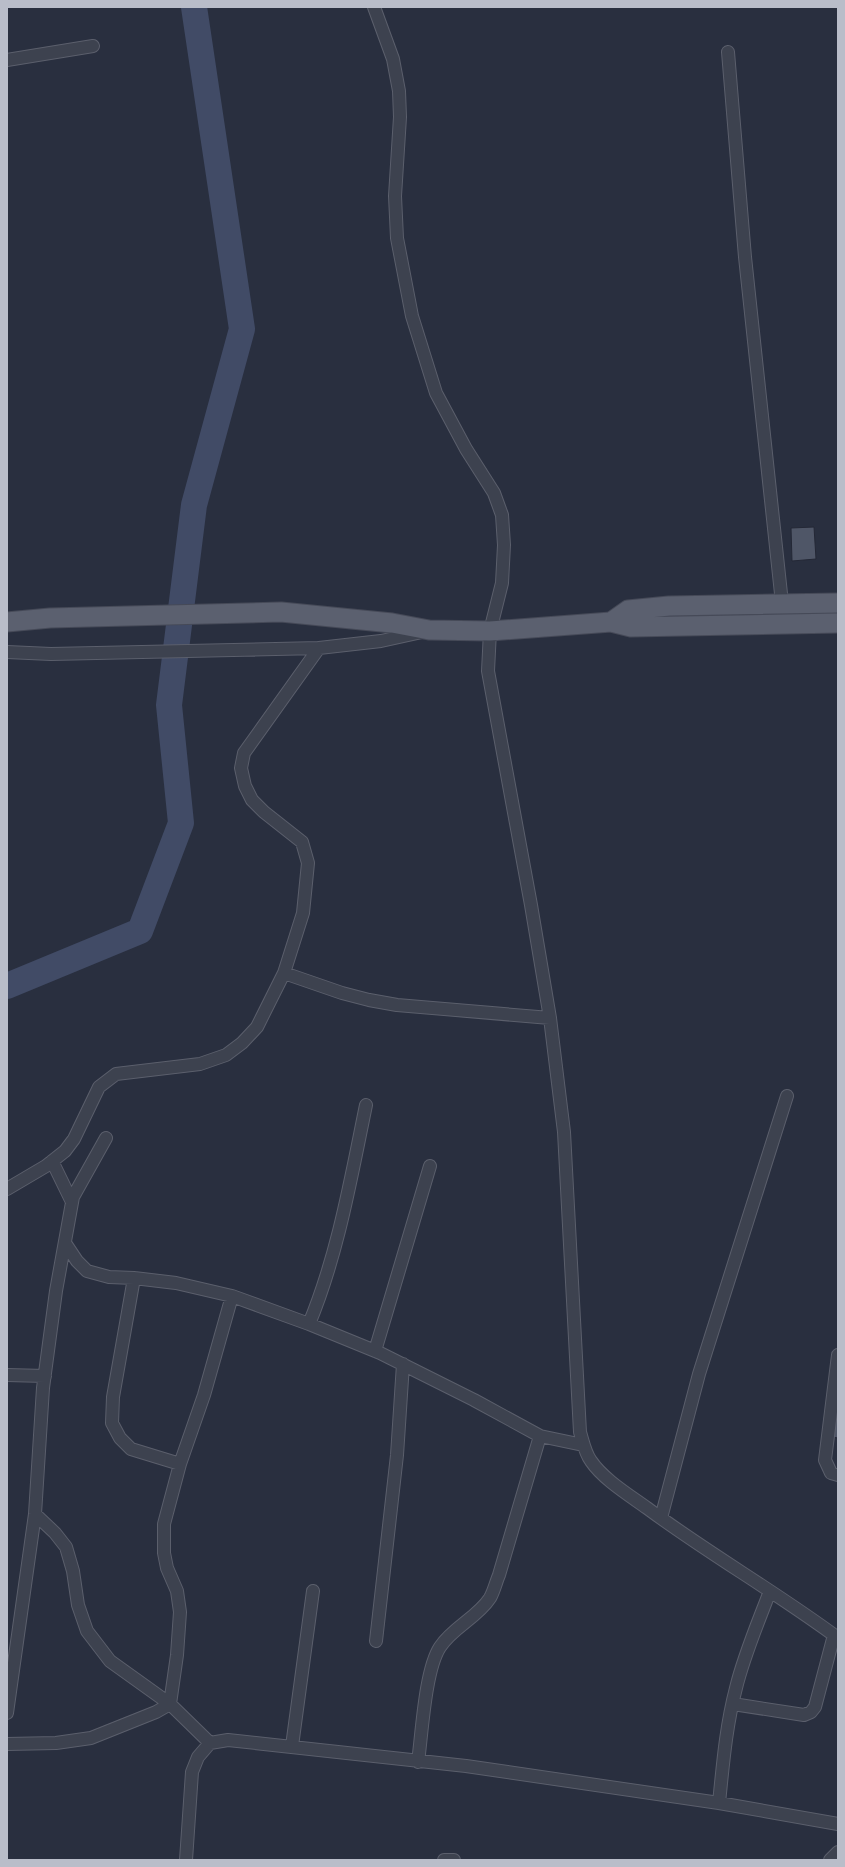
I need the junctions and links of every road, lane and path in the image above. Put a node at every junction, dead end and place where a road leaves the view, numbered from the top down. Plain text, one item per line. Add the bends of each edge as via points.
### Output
1 (374, 7) edge
2 (93, 46) dead end
3 (728, 52) dead end
4 (7, 60) edge
5 (782, 603) junction
6 (834, 603) edge
7 (7, 622) edge
8 (611, 622) junction
9 (835, 623) edge
10 (429, 630) junction
11 (490, 631) junction
12 (320, 648) junction
13 (7, 652) edge
14 (284, 973) junction
15 (550, 1018) junction
16 (787, 1096) dead end
17 (366, 1105) dead end
18 (106, 1138) dead end
19 (52, 1162) junction
20 (430, 1166) dead end
21 (7, 1189) edge
22 (72, 1202) junction
23 (65, 1243) junction
24 (134, 1278) junction
25 (232, 1296) junction
26 (309, 1324) junction
27 (374, 1351) junction
28 (838, 1355) edge
29 (403, 1364) junction
30 (7, 1375) edge
31 (44, 1376) junction
32 (836, 1388) edge
33 (540, 1436) junction
34 (583, 1445) junction
35 (180, 1464) junction
36 (838, 1474) edge
37 (35, 1514) junction
38 (661, 1518) junction
39 (313, 1591) dead end
40 (770, 1591) junction
41 (836, 1637) edge
42 (376, 1641) dead end
43 (170, 1704) junction
44 (732, 1704) junction
45 (7, 1713) edge
46 (210, 1743) junction
47 (7, 1744) edge
48 (292, 1746) junction
49 (418, 1762) junction
50 (719, 1803) junction
51 (838, 1824) edge
52 (838, 1852) edge
53 (186, 1860) edge
54 (444, 1860) edge
55 (454, 1860) edge
56 (830, 1860) edge

1 - 11 street via 392,59 399,91 395,196 397,238 412,316 436,393 466,449 494,493 502,515 502,583
2 - 4 street
3 - 5 street via 745,257
5 - 6 main road
5 - 8 main road via 669,606 628,610
7 - 10 main road via 50,618 281,612 392,623
8 - 9 main road via 631,627
8 - 11 main road
10 - 11 main road
10 - 12 street via 381,641
11 - 15 street via 488,671
12 - 13 street via 51,654
12 - 14 street via 244,753 241,768 245,786 252,800 302,842 308,863 303,913
14 - 15 street via 369,1000 396,1005
14 - 19 street via 257,1027 226,1055 200,1064 116,1074 99,1087 74,1139
15 - 34 street via 564,1132 580,1432
16 - 38 street via 699,1374
17 - 26 street via 348,1192 323,1291
18 - 22 street via 80,1182
19 - 21 street
19 - 22 street
20 - 27 street
22 - 23 street
23 - 24 street via 77,1261 88,1271 109,1277
23 - 31 street
24 - 25 street via 176,1283
24 - 35 street via 113,1398 112,1423 120,1438 131,1449
25 - 26 street
25 - 35 street via 204,1395
26 - 27 street
27 - 29 street
28 - 32 street
29 - 33 street
29 - 42 street via 397,1456
30 - 31 street
31 - 37 street
32 - 36 street via 825,1460 831,1473
33 - 34 street
33 - 49 street via 499,1575 490,1597 478,1612 454,1631 440,1648 432,1666
34 - 38 street via 591,1461 611,1481
35 - 43 street via 164,1524 164,1552 167,1568 177,1591 180,1612
37 - 43 street via 66,1547 78,1605 87,1631 110,1661
37 - 45 street
38 - 40 street
39 - 48 street
40 - 41 street
40 - 44 street via 743,1662
41 - 44 street via 812,1712 804,1715
43 - 46 street
43 - 47 street via 91,1738 56,1743
44 - 50 street
46 - 48 street via 228,1740
46 - 53 street via 198,1757 192,1772
48 - 49 street
49 - 50 street via 466,1766
50 - 51 street
52 - 56 street
54 - 55 street

